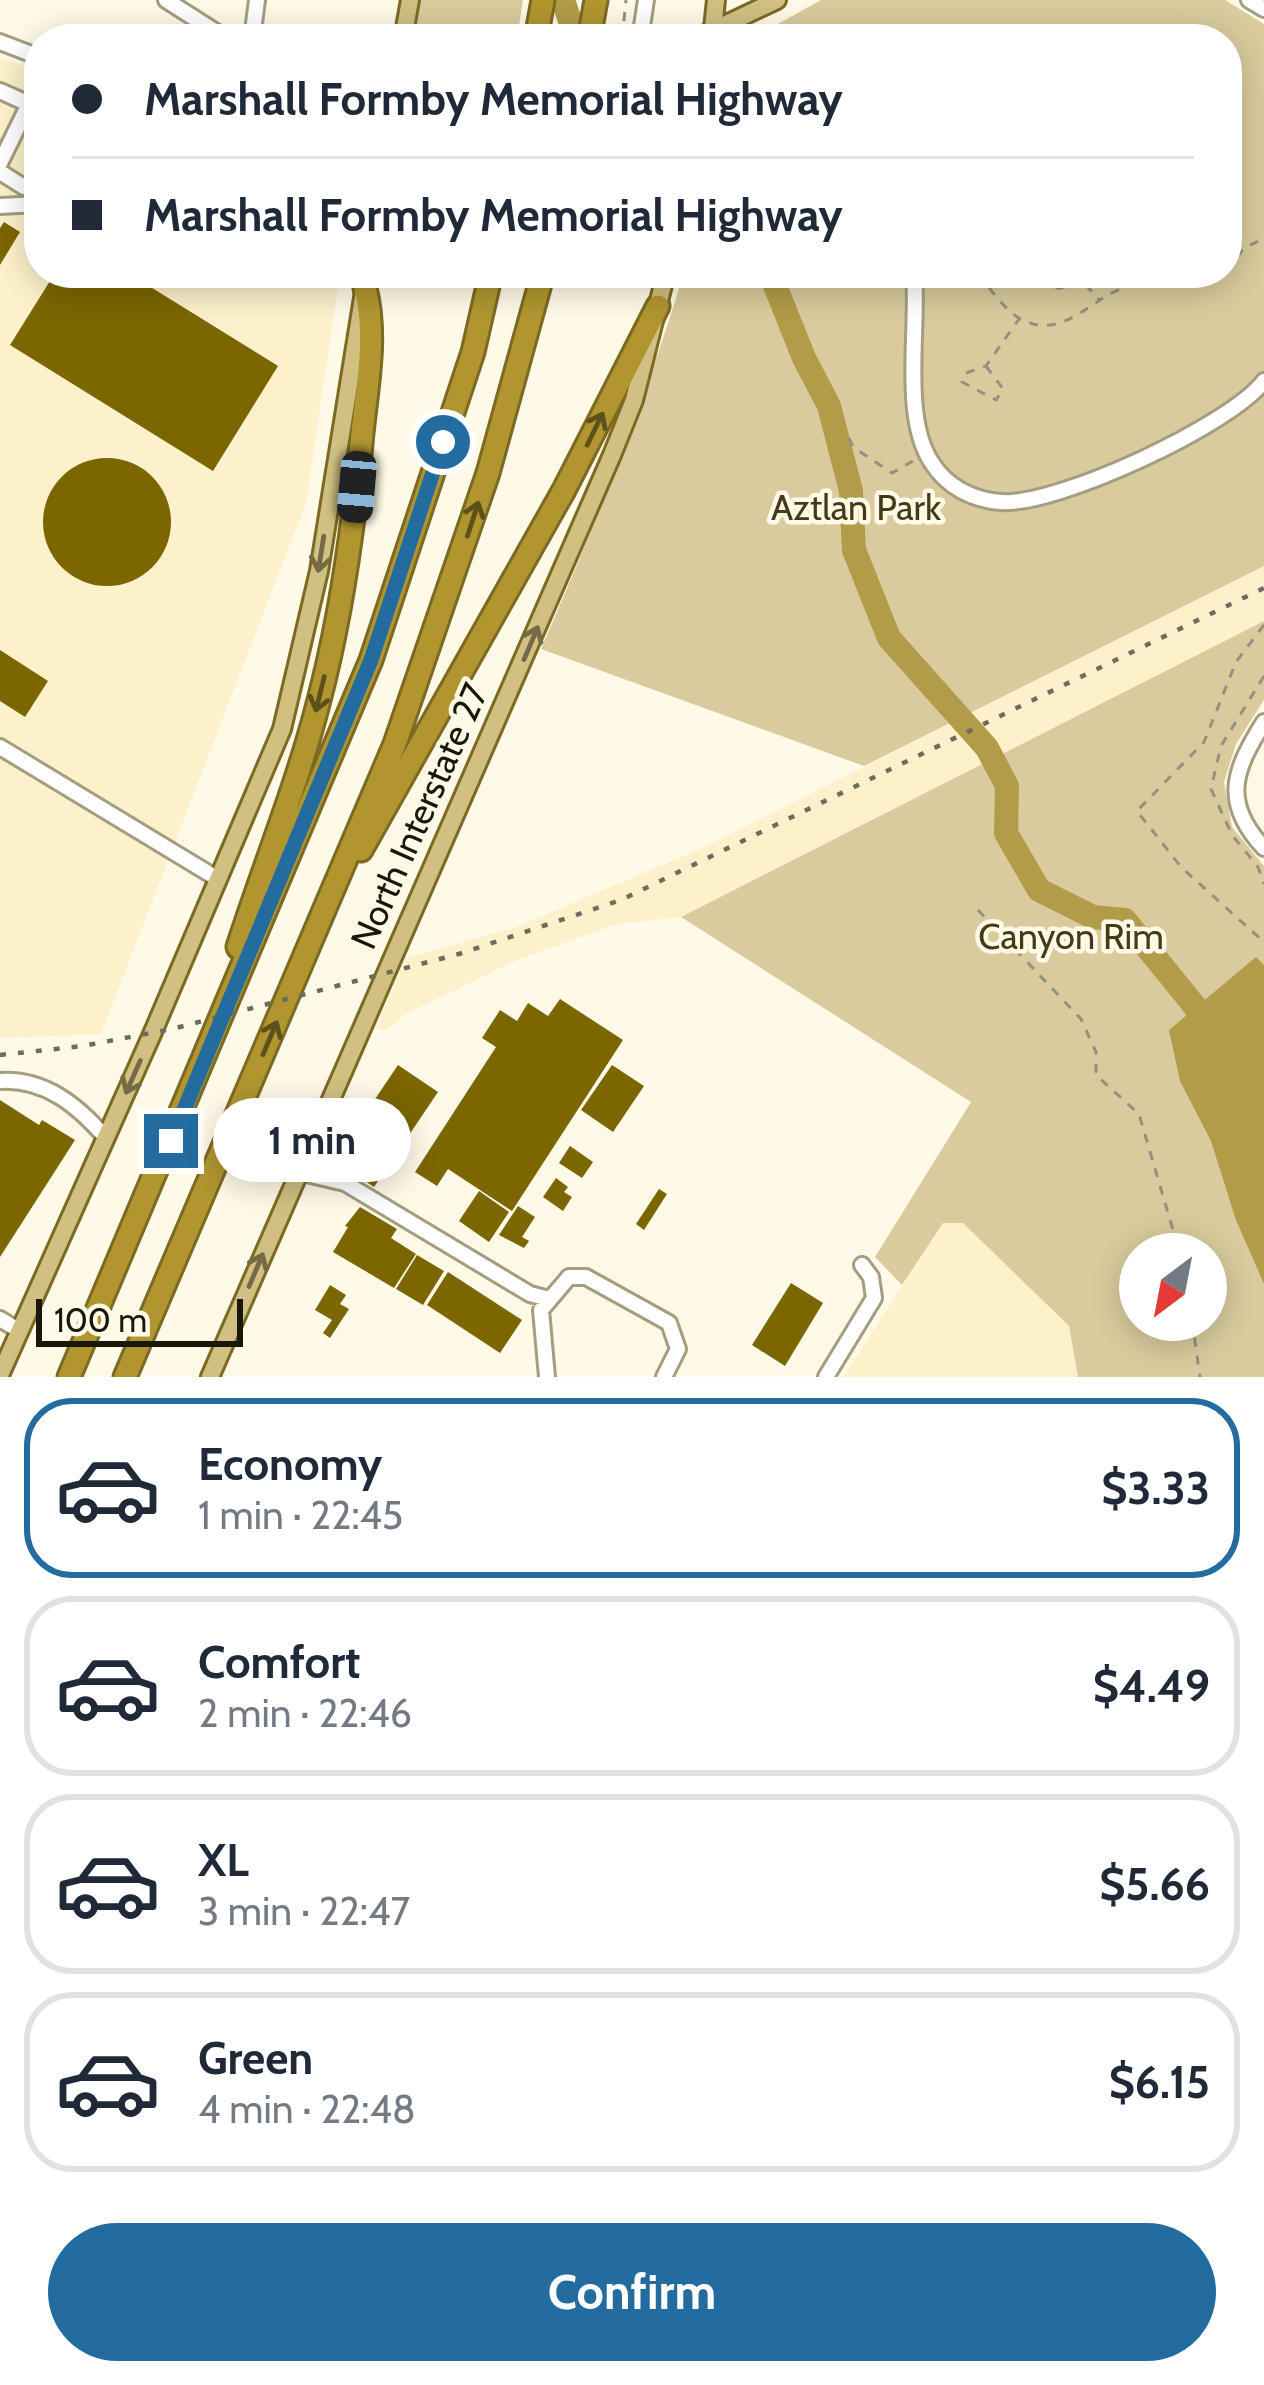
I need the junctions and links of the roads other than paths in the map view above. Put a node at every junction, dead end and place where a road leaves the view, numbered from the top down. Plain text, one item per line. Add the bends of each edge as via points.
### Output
1 (166, 0) edge
2 (777, 0) edge
3 (1250, 0) edge
4 (1264, 9) edge
5 (204, 24) edge
6 (731, 24) edge
7 (24, 112) edge
8 (0, 163) edge
9 (365, 288) edge
10 (367, 288) edge
11 (487, 288) edge
12 (539, 288) edge
13 (662, 288) edge
14 (914, 288) edge
15 (658, 306) junction
16 (1264, 381) edge
17 (1264, 722) edge
18 (0, 747) edge
19 (1264, 848) edge
20 (218, 879) junction
21 (331, 896) junction
22 (0, 1081) edge
23 (174, 1132) junction
24 (106, 1138) junction
25 (298, 1172) junction
26 (862, 1264) dead end
27 (549, 1299) junction
28 (0, 1319) edge
29 (20, 1331) junction
30 (0, 1376) edge
31 (69, 1377) edge
32 (124, 1377) edge
33 (210, 1377) edge
34 (547, 1377) edge
35 (664, 1377) edge
36 (826, 1377) edge

1 - 5 street
2 - 6 main road
3 - 4 street
7 - 8 street
9 -> 20 main road via 300,661 282,729
10 -> 23 highway via 371,344 338,624 309,734
11 - 23 highway via 371,660
21 -> 12 highway via 442,615
13 - 15 main road, North Interstate 27
14 - 16 street via 916,425 924,448 959,490 998,502 1035,498 1151,456
21 -> 15 highway via 565,490
25 -> 15 main road, North Interstate 27 via 612,455
17 - 19 street via 1235,788 1244,822
18 - 20 street
20 -> 24 main road
32 -> 21 highway
22 - 24 street via 35,1084 67,1100
23 - 31 highway
24 - 29 main road
25 - 27 street via 345,1183
33 -> 25 main road, North Interstate 27
26 - 36 street via 874,1298
27 - 34 street via 541,1310
27 - 35 street via 568,1277 586,1277 669,1323 678,1348
28 - 29 street
29 - 30 main road

